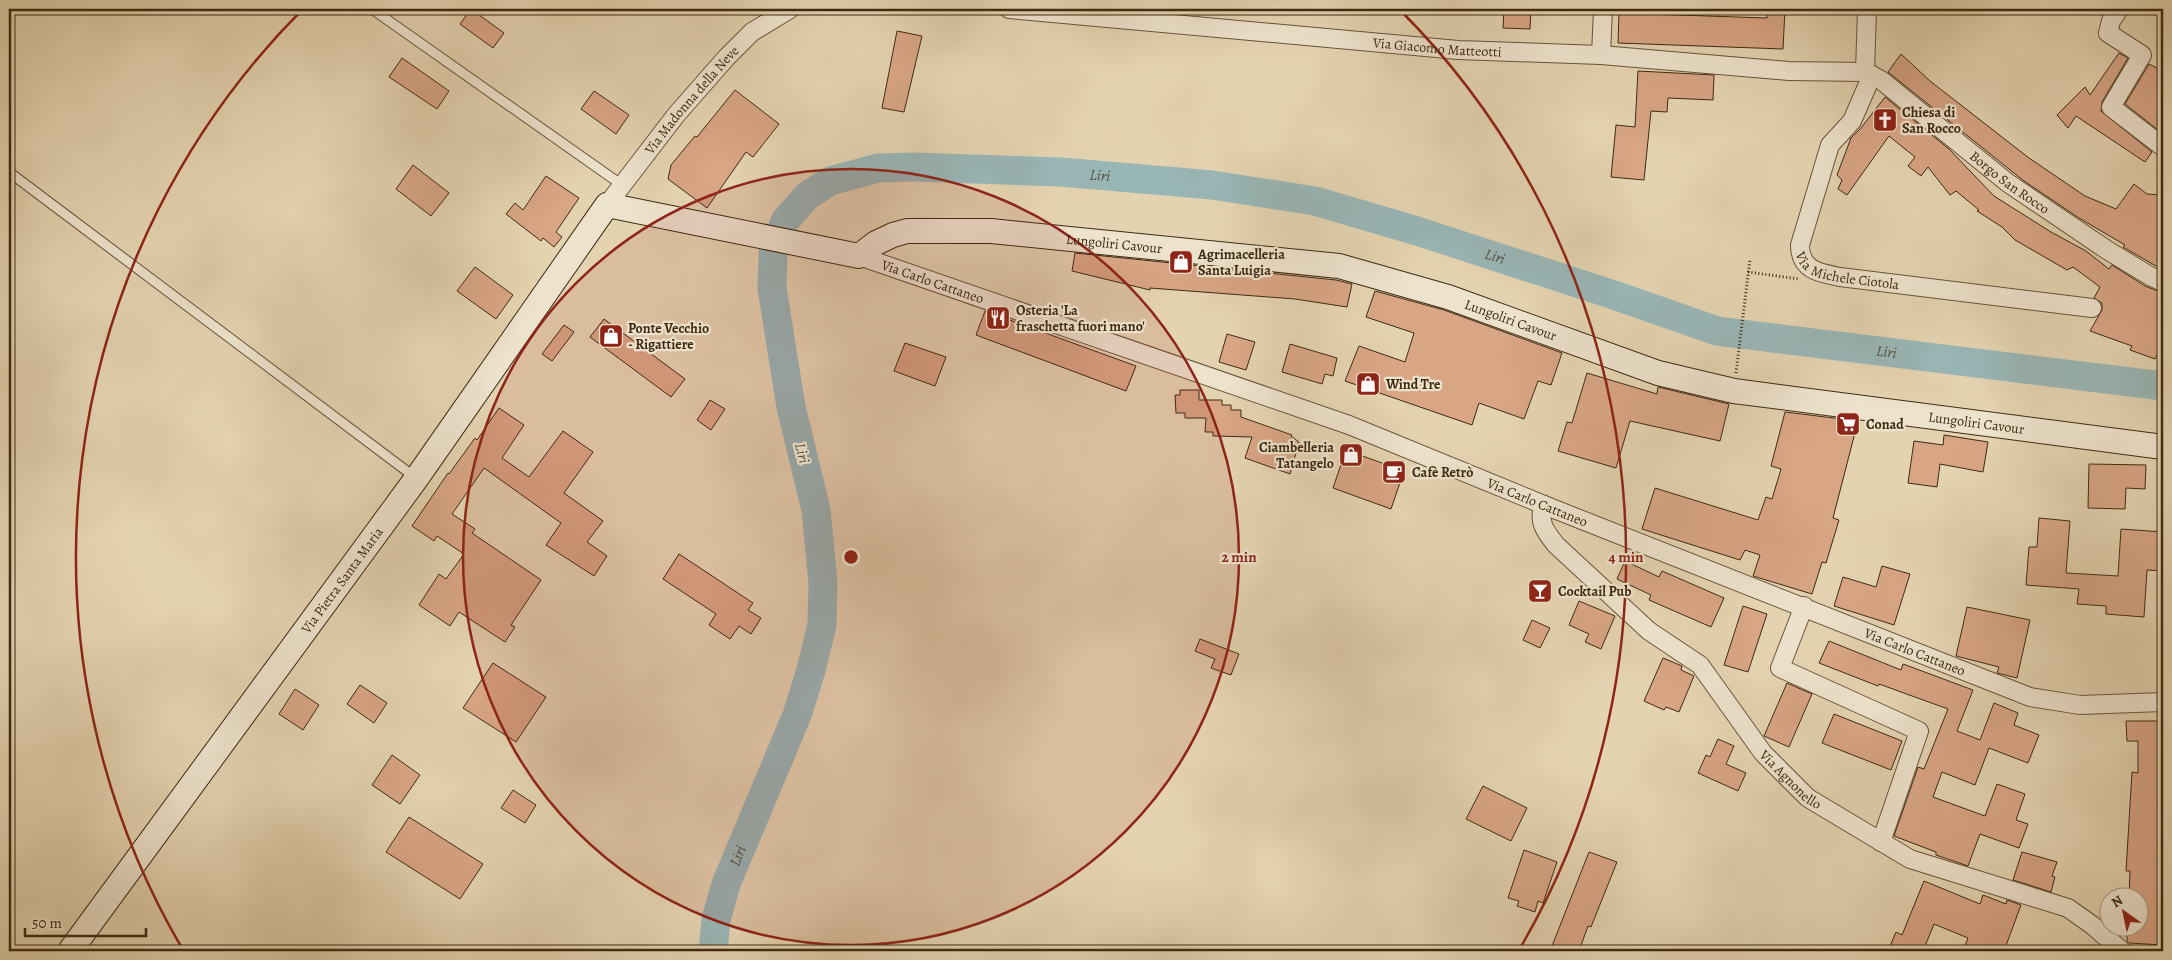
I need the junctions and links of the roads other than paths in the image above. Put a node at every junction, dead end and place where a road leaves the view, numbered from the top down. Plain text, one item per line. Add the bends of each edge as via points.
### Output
1 (372, 9) edge
2 (790, 9) edge
3 (1009, 9) edge
4 (1603, 9) edge
5 (1867, 9) edge
6 (2119, 9) edge
7 (1103, 13) edge
8 (1165, 15) edge
9 (1601, 55) junction
10 (1868, 74) junction
11 (2163, 147) edge
12 (9, 172) edge
13 (622, 185) junction
14 (607, 205) junction
15 (851, 255) junction
16 (2163, 282) edge
17 (2092, 308) dead end
18 (2163, 447) edge
19 (416, 479) junction
20 (1544, 505) junction
21 (1804, 606) junction
22 (2163, 702) edge
23 (1881, 842) junction
24 (70, 951) edge
25 (2122, 951) edge

1 - 13 lane
2 - 13 street, Via Madonna della Neve via 752,32 726,58 676,115
3 - 7 street, Via Giacomo Matteotti
4 - 9 street
5 - 10 street
6 - 11 street via 2108,33 2142,55 2111,107
7 - 8 street, Via Giacomo Matteotti
8 - 9 street, Via Giacomo Matteotti via 1458,50
9 - 10 street, Via Giacomo Matteotti via 1789,71
10 - 16 street, Borgo San Rocco via 1909,101 2008,183 2107,250
10 - 17 street, Via Michele Ciotola via 1852,121 1830,145 1800,244 1802,259 1807,266 1813,271 1840,277
12 - 19 lane
13 - 14 street, Via Madonna della Neve
14 - 15 street
14 - 19 street, Via Pietra Santa Maria
15 - 18 street, Lungoliri Cavour via 892,234 907,231 991,231 1339,266 1448,297 1694,383 1734,391
15 - 20 street, Via Carlo Cattaneo via 1328,418
19 - 24 street, Via Pietra Santa Maria
20 - 21 street, Via Carlo Cattaneo
20 - 23 street, Via Agnonello via 1541,520 1556,545 1649,631 1700,665 1770,760 1808,798
21 - 22 street, Via Carlo Cattaneo via 2030,697 2080,705
21 - 23 street via 1780,668 1919,731
23 - 25 street, Via Agnonello via 1910,859 2068,908

